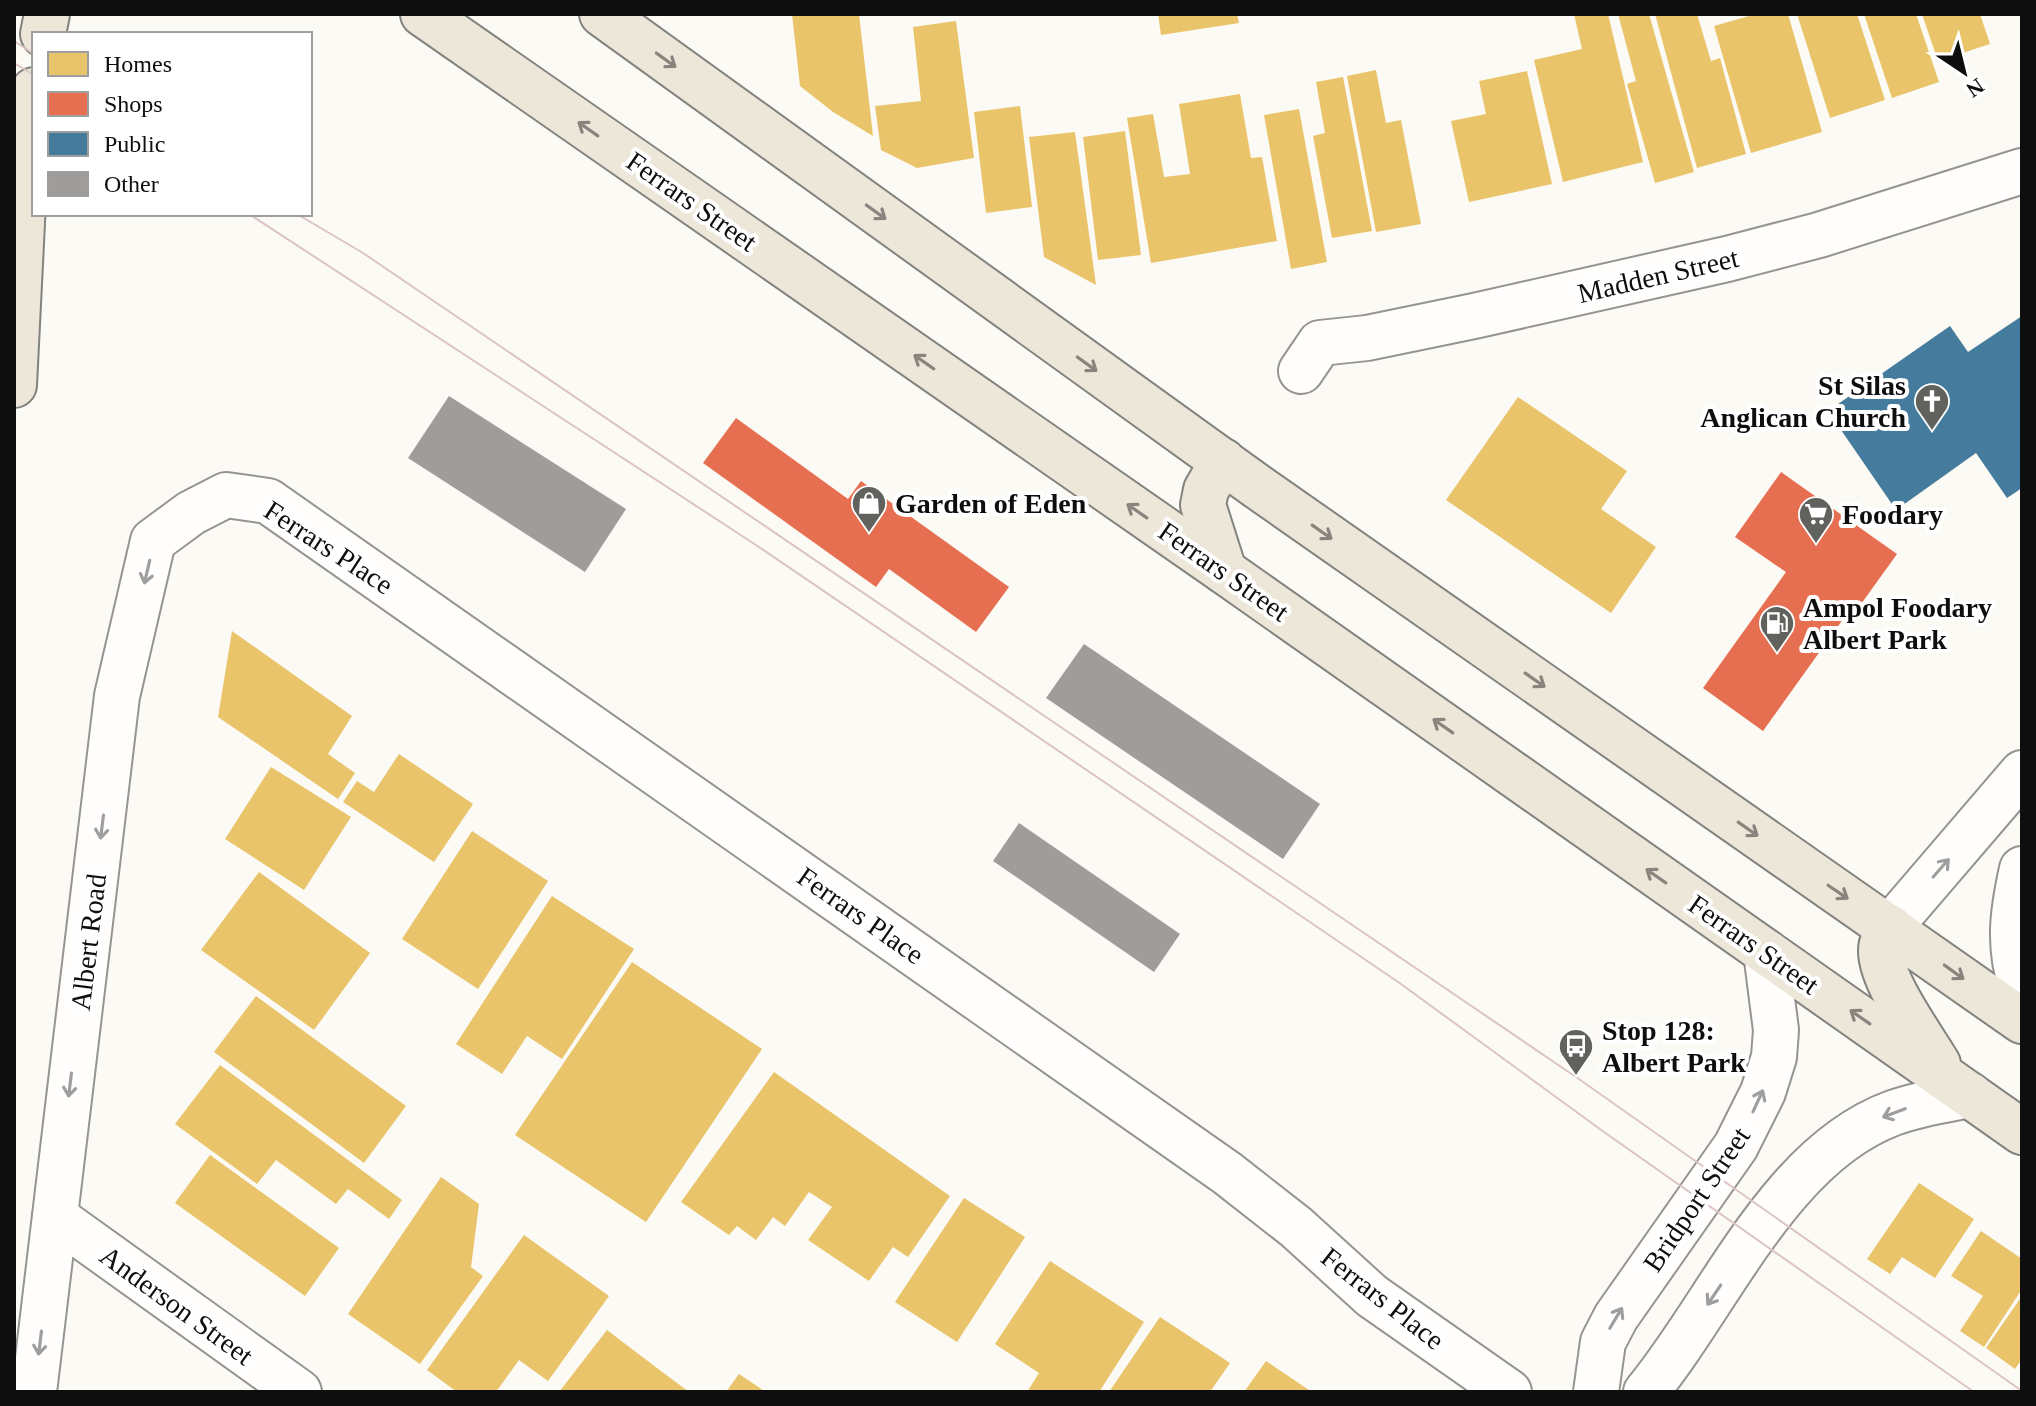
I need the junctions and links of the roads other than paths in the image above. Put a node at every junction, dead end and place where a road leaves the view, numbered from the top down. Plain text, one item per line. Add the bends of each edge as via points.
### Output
1 (423, 14) edge
2 (602, 14) edge
3 (32, 108) edge
4 (2022, 171) edge
5 (1301, 371) dead end
6 (14, 385) edge
7 (1223, 461) junction
8 (191, 513) joint
9 (1224, 571) junction
10 (2022, 773) edge
11 (2022, 869) edge
12 (1890, 927) junction
13 (1766, 952) junction
14 (2022, 990) edge
15 (2022, 1021) edge
16 (1958, 1086) junction
17 (2022, 1132) edge
18 (55, 1217) junction
19 (34, 1392) edge
20 (299, 1392) edge
21 (1509, 1392) edge
22 (1596, 1392) edge
23 (1646, 1392) edge

9 -> 1 main road, Ferrars Street
2 -> 7 main road
3 - 6 main road
4 - 5 street, Madden Street via 1727,259 1474,316 1320,343
7 - 9 main road via 1203,505
7 -> 12 main road
8 -> 18 street, Albert Road via 153,541 117,696
8 - 21 street, Ferrars Place via 226,495 268,501 1227,1173 1372,1296
13 -> 9 main road, Ferrars Street
12 -> 10 street
11 - 14 street via 2011,933
12 -> 15 main road
12 - 16 main road via 1882,943 1884,968 1902,1005
16 -> 13 main road, Ferrars Street
22 -> 13 street, Bridport Street via 1603,1342 1616,1317 1736,1146 1763,1092 1776,1030
16 - 17 main road, Ferrars Street
16 -> 23 street via 1852,1135 1800,1180 1753,1237
18 -> 19 street, Albert Road
18 - 20 street, Anderson Street

